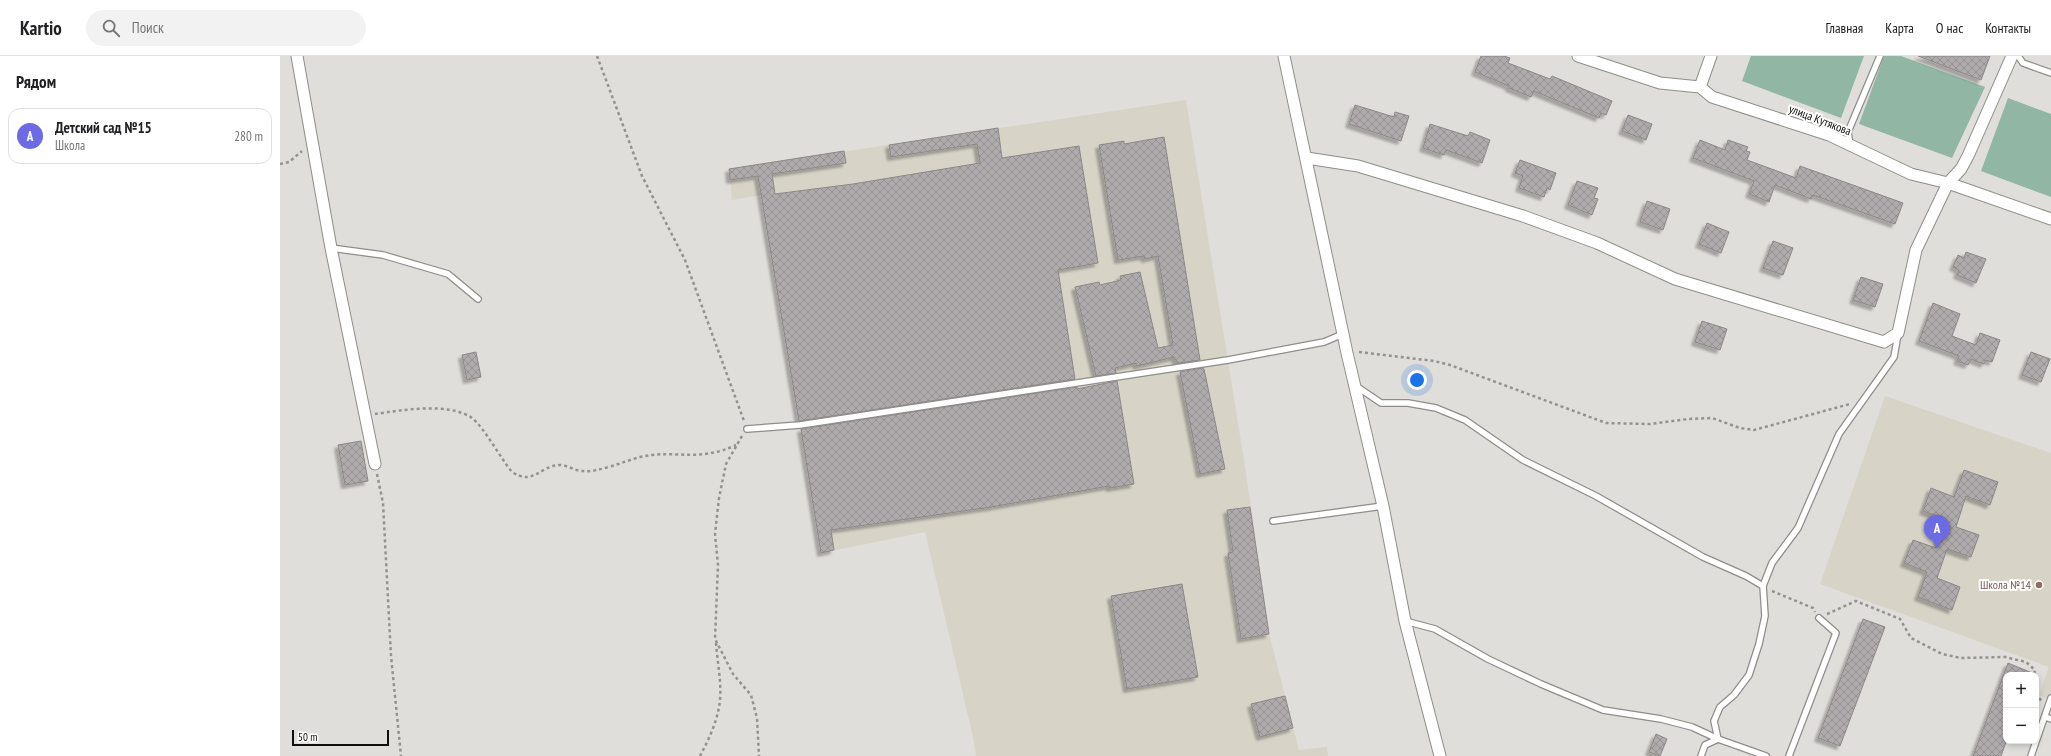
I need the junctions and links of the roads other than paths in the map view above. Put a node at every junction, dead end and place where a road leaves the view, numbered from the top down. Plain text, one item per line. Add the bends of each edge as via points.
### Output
1 (297, 56) edge
2 (1284, 56) edge
3 (1578, 56) edge
4 (1711, 56) edge
5 (1880, 56) edge
6 (2012, 56) edge
7 (2018, 56) edge
8 (2051, 73) edge
9 (1700, 87) junction
10 (1850, 146) junction
11 (1307, 158) junction
12 (1948, 182) junction
13 (2051, 219) edge
14 (331, 248) junction
15 (478, 300) dead end
16 (1898, 333) junction
17 (1343, 334) junction
18 (1356, 386) junction
19 (747, 429) road end
20 (375, 464) road end
21 (1383, 506) junction
22 (1273, 521) dead end
23 (1764, 586) junction
24 (1819, 618) road end
25 (1405, 621) junction
26 (2051, 698) edge
27 (2048, 718) edge
28 (1718, 739) junction
29 (1440, 756) edge
30 (1701, 756) edge
31 (1766, 756) edge
32 (1789, 756) edge
33 (2030, 756) edge

1 - 14 street
2 - 11 street
3 - 9 street, улица Кутякова via 1660,83
4 - 9 street
5 - 10 lane via 1848,132
6 - 12 street via 1968,156 1961,169
7 - 8 lane via 2023,63
9 - 10 street, улица Кутякова via 1712,97 1829,136
10 - 12 street, улица Кутякова via 1911,174
11 - 16 street via 1358,166 1523,216 1597,243 1675,279 1876,340 1884,342
11 - 17 street
12 - 13 street, улица Кутякова
12 - 16 street via 1916,250
14 - 15 lane via 383,254 448,274
14 - 20 street
16 - 23 lane via 1894,357 1839,434 1798,528 1772,563
17 - 18 street
17 - 19 lane via 1324,342 1228,360 800,425
18 - 21 street
18 - 23 lane via 1381,403 1436,408 1465,420 1523,460 1596,496 1703,557
21 - 22 lane
21 - 25 street
23 - 28 lane via 1764,616 1759,644 1749,675 1734,695 1720,707 1714,721
24 - 32 lane via 1836,633
25 - 28 lane via 1435,629 1488,659 1603,710 1661,719 1692,727
25 - 29 street
26 - 27 lane
27 - 33 lane
28 - 30 lane via 1705,744
28 - 31 lane

